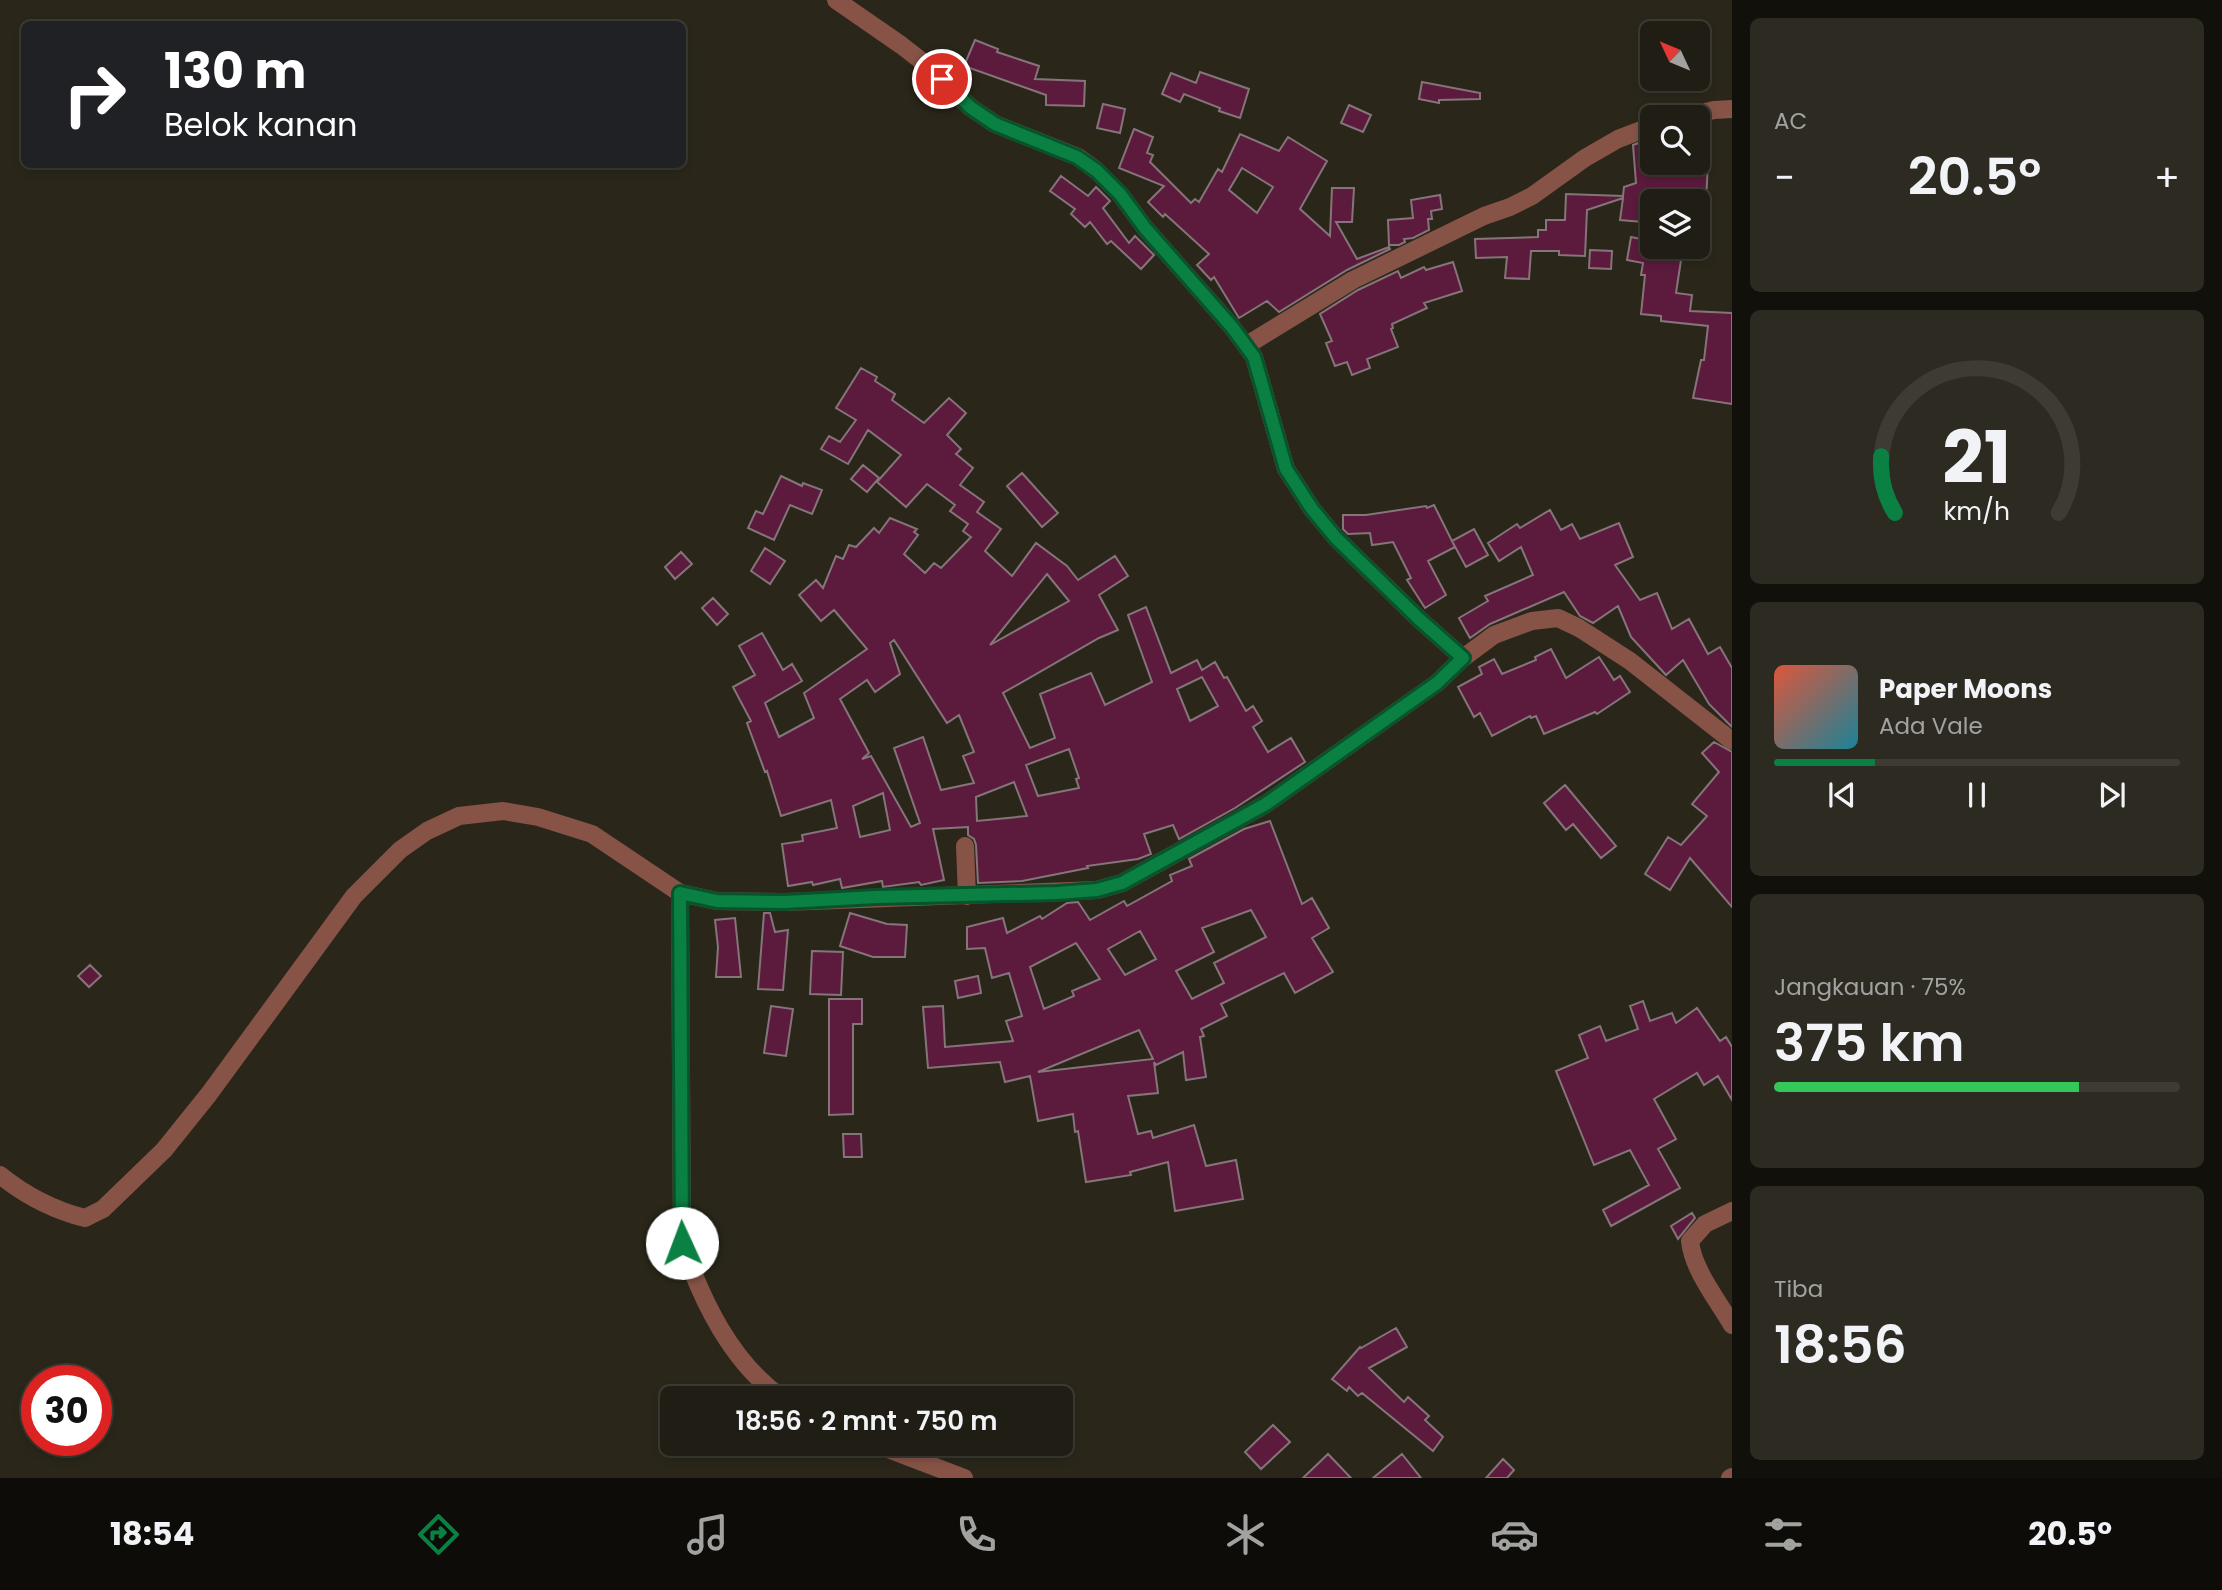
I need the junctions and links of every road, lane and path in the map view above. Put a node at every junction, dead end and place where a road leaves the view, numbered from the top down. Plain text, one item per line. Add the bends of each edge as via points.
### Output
1 (836, 0) edge
2 (1732, 109) edge
3 (1710, 111) edge
4 (1640, 131) edge
5 (1247, 345) junction
6 (1463, 658) junction
7 (1732, 741) edge
8 (965, 846) dead end
9 (680, 893) junction
10 (967, 896) junction
11 (0, 1175) edge
12 (1732, 1211) edge
13 (1732, 1325) edge
14 (766, 1386) edge
15 (906, 1456) edge
16 (964, 1478) edge

1 - 5 street via 901,44 995,124 1057,147 1097,171
2 - 3 street
4 - 5 street via 1585,158 1532,196 1353,280
5 - 6 street via 1286,469 1312,509 1336,538
6 - 7 street via 1494,635 1532,621 1558,618 1630,661
6 - 10 street via 1437,683 1266,804 1122,883 1097,890
8 - 10 street
9 - 10 street via 717,901 785,902
9 - 11 street via 592,834 503,811 459,816 400,850 354,896 209,1094 164,1150 103,1209 85,1218 68,1214 41,1203
9 - 14 street via 682,1243 701,1292 734,1351
12 - 13 street via 1705,1224 1690,1241 1691,1253
15 - 16 street

